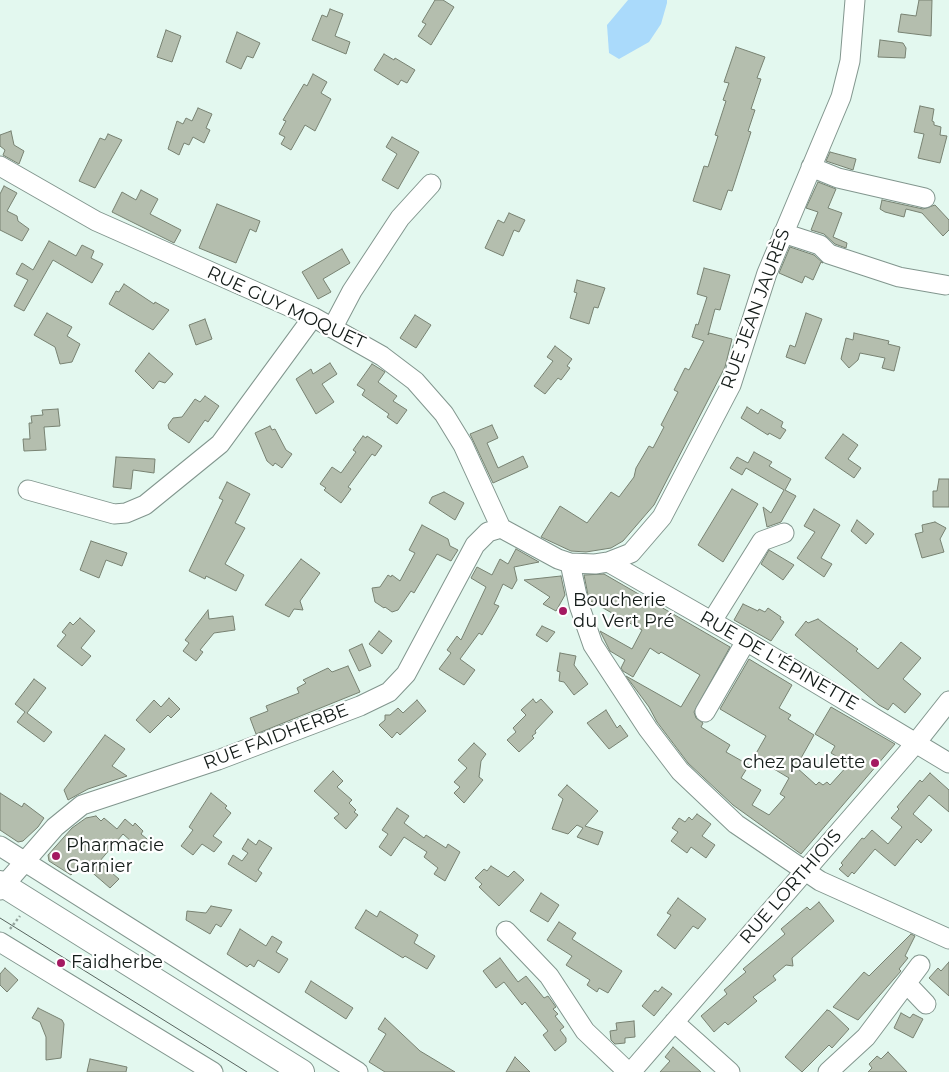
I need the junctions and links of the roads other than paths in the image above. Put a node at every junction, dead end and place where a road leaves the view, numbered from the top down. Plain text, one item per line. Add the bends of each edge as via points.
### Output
1 (855, 0) edge
2 (0, 166) edge
3 (810, 167) junction
4 (431, 184) dead end
5 (925, 198) dead end
6 (783, 233) junction
7 (945, 285) dead end
8 (313, 317) junction
9 (333, 328) junction
10 (28, 490) dead end
11 (500, 528) junction
12 (784, 533) dead end
13 (608, 562) junction
14 (570, 563) junction
15 (712, 622) junction
16 (746, 641) junction
17 (949, 701) edge
18 (705, 712) dead end
19 (915, 744) junction
20 (949, 763) edge
21 (0, 846) edge
22 (25, 862) junction
23 (804, 871) junction
24 (1, 889) edge
25 (506, 931) dead end
26 (949, 939) edge
27 (0, 942) edge
28 (920, 965) dead end
29 (907, 984) junction
30 (926, 1004) dead end
31 (674, 1022) junction
32 (214, 1072) edge
33 (277, 1072) edge
34 (302, 1072) edge
35 (358, 1072) edge
36 (630, 1072) edge
37 (730, 1072) edge
38 (828, 1072) edge

1 - 3 street, RUE JEAN JAURÈS via 846,80
2 - 8 street, RUE GUY MOQUET via 103,224
3 - 5 street via 838,178
3 - 6 street, RUE JEAN JAURÈS
4 - 9 street via 395,225 352,291
6 - 7 street via 820,245 829,254 899,277
6 - 13 street, RUE JEAN JAURÈS via 731,384 662,518 640,546
8 - 9 street, RUE GUY MOQUET
8 - 10 street via 220,444 145,505 114,514
9 - 11 street, RUE GUY MOQUET via 398,368 439,408 463,444
11 - 14 street, RUE JEAN JAURÈS
11 - 22 street, RUE FAIDHERBE via 488,532 475,545 406,674 389,692 218,760 82,805 59,823
12 - 15 street via 762,541
13 - 14 street, RUE JEAN JAURÈS
13 - 15 street, RUE DE L'ÉPINETTE
14 - 23 street via 579,605 593,645 648,729 680,771 736,824
15 - 16 street, RUE DE L'ÉPINETTE
16 - 18 street
16 - 19 street, RUE DE L'ÉPINETTE
17 - 19 street, RUE LORTHIOIS
19 - 20 street, RUE DE L'ÉPINETTE
19 - 23 street, RUE LORTHIOIS
21 - 22 street
22 - 24 street, RUE FAIDHERBE
22 - 35 street
23 - 26 street via 831,887
23 - 31 street, RUE LORTHIOIS
24 - 33 main road
24 - 34 main road
25 - 36 street via 549,976 585,1031
27 - 32 street
28 - 29 street
29 - 30 street
29 - 38 street via 866,1037
31 - 36 street, RUE LORTHIOIS
31 - 37 street

